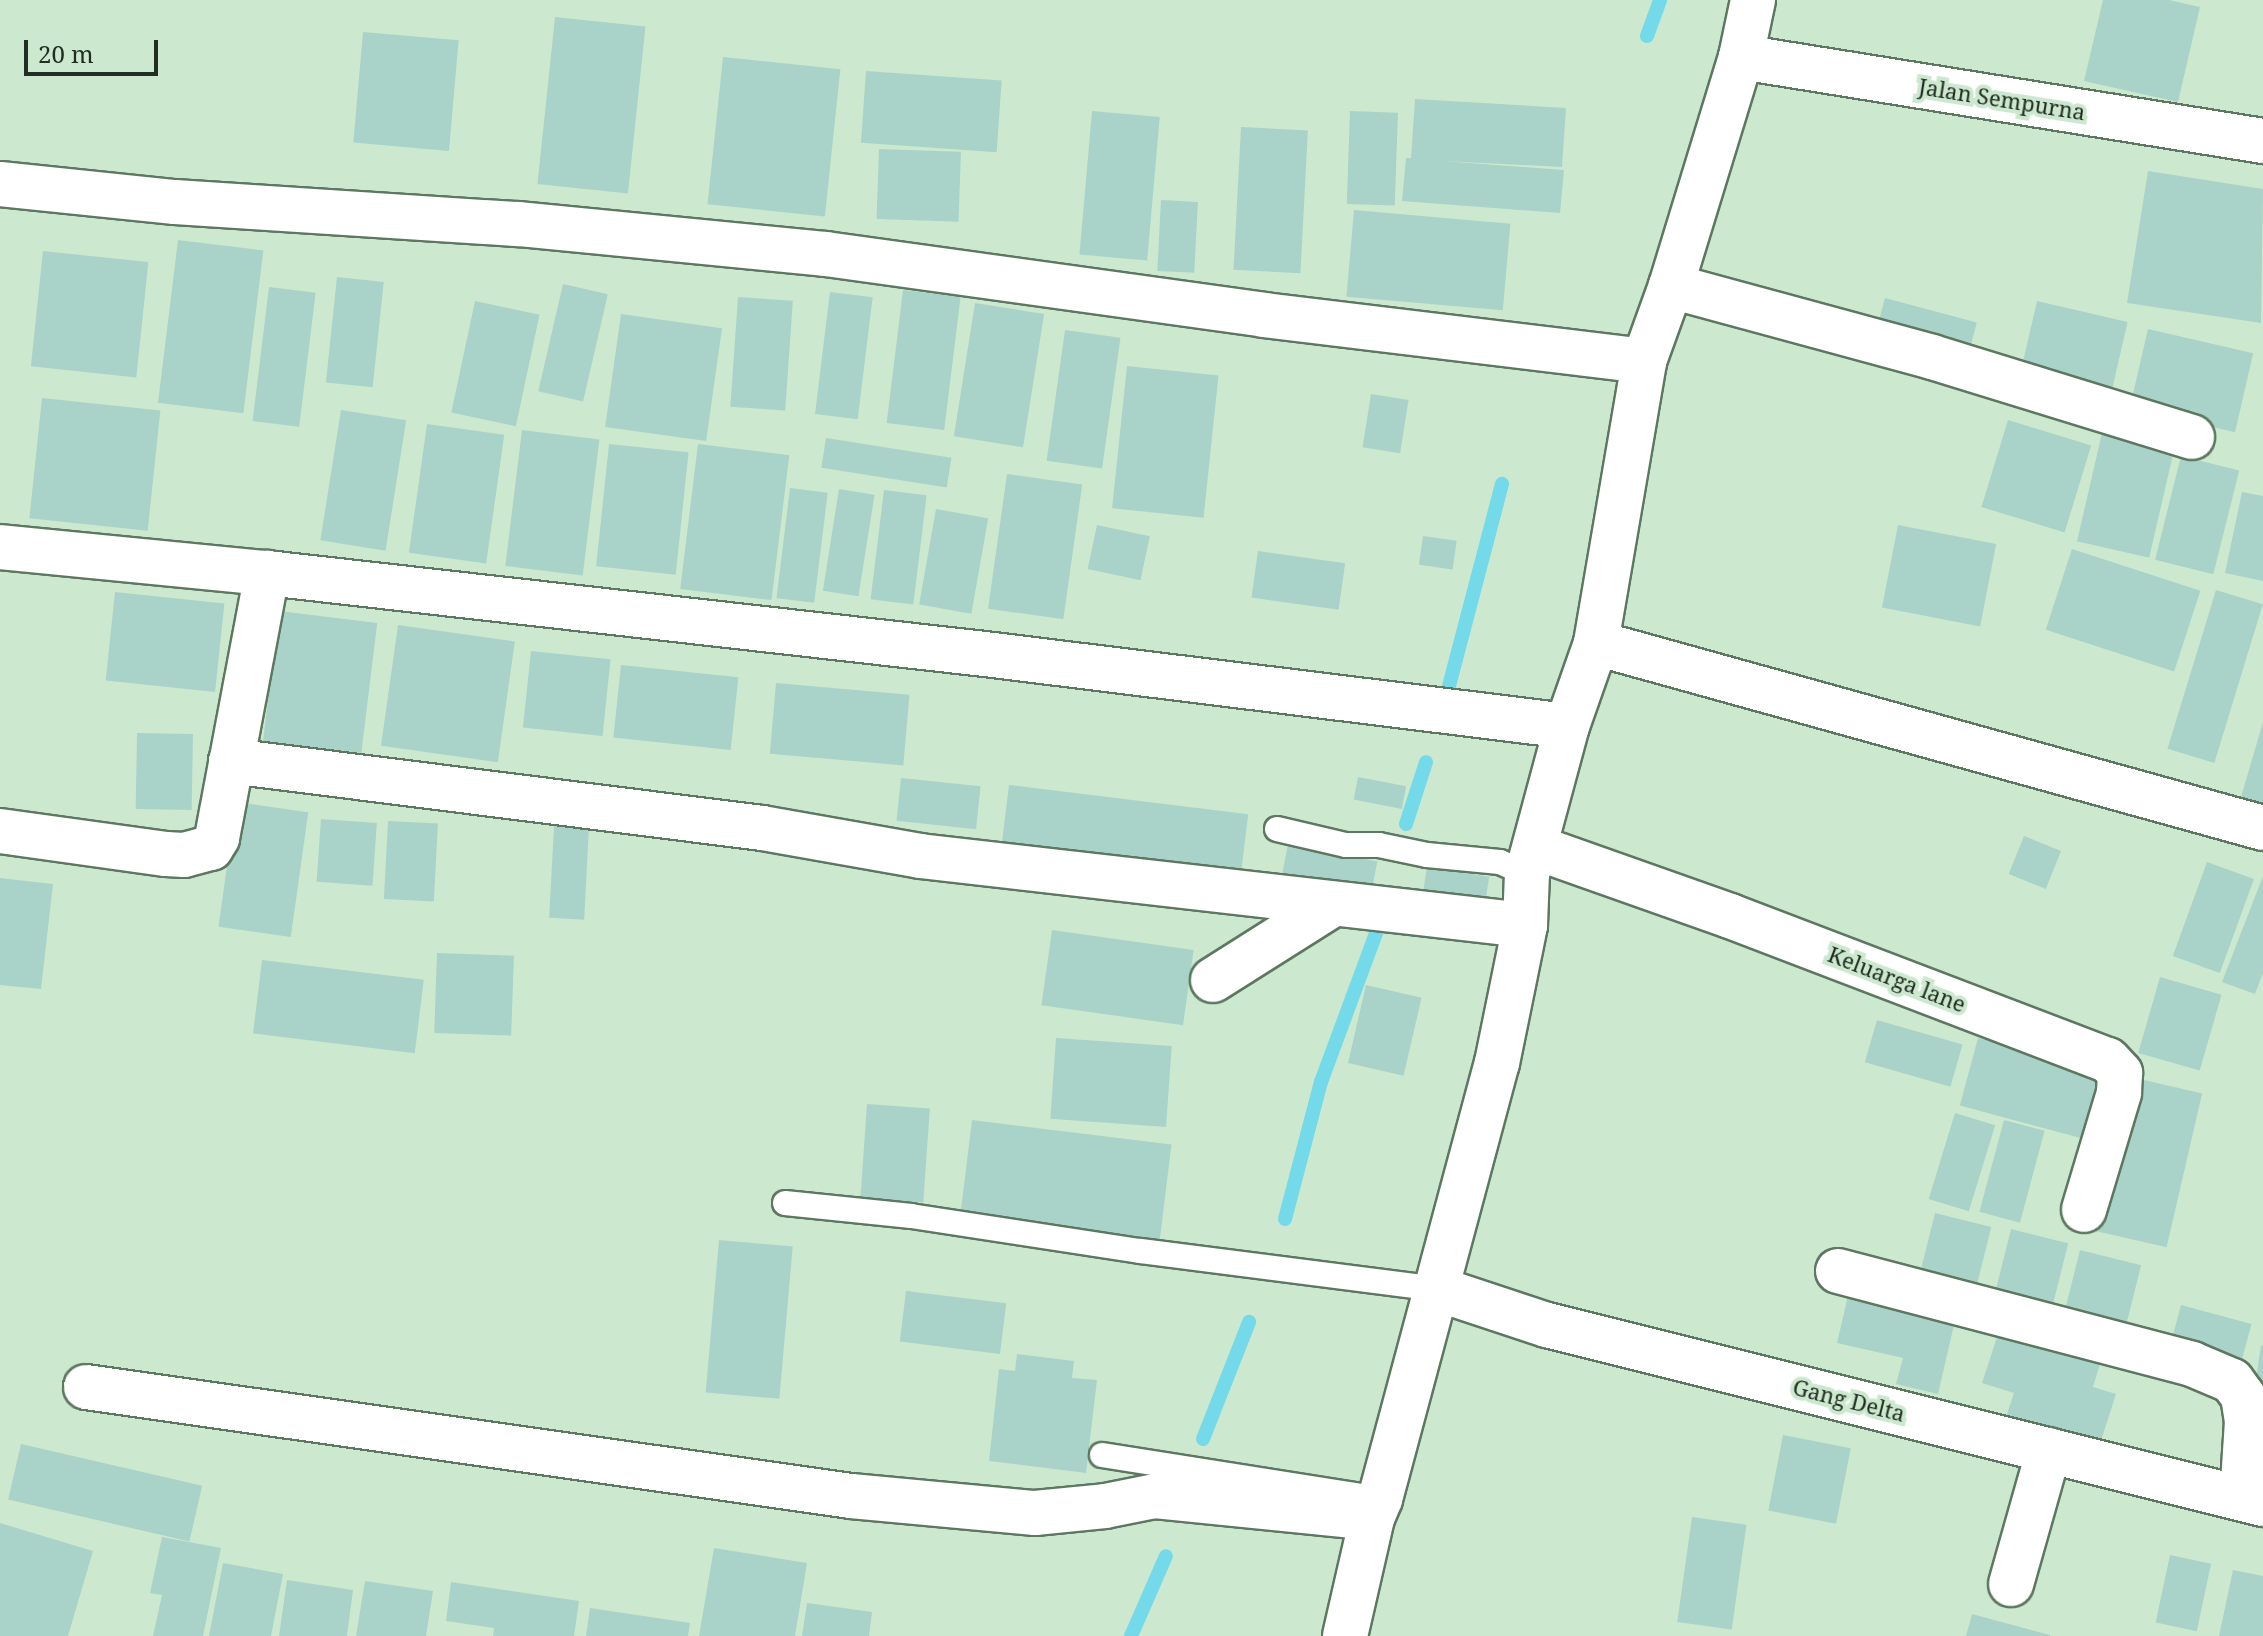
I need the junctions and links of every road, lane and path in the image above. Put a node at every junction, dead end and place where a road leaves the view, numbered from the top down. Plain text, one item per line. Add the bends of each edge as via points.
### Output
1 (1753, 0) edge
2 (1741, 57) junction
3 (2263, 141) edge
4 (0, 184) edge
5 (1671, 286) junction
6 (1644, 361) junction
7 (2192, 437) dead end
8 (0, 547) edge
9 (267, 573) junction
10 (1596, 643) junction
11 (1567, 726) junction
12 (231, 761) junction
13 (2263, 828) edge
14 (1277, 829) dead end
15 (0, 831) edge
16 (1531, 861) junction
17 (1333, 904) junction
18 (1525, 925) junction
19 (1213, 980) dead end
20 (785, 1203) dead end
21 (2084, 1210) dead end
22 (1838, 1271) dead end
23 (1438, 1289) junction
24 (86, 1387) dead end
25 (2049, 1450) junction
26 (1102, 1455) dead end
27 (2253, 1501) edge
28 (1376, 1509) junction
29 (2011, 1584) dead end
30 (1345, 1636) edge

1 - 2 street
2 - 3 street, Jalan Sempurna
2 - 5 street
4 - 6 street via 826,254
5 - 6 street
5 - 7 street via 1932,357
6 - 10 street
8 - 9 street
9 - 11 street
9 - 12 street
10 - 11 street
10 - 13 street
11 - 16 street
12 - 15 street via 217,838 199,853 166,854
12 - 17 street via 762,828 920,856
14 - 16 lane via 1346,845
16 - 18 street
16 - 21 street, Keluarga lane via 1730,916 2108,1060 2120,1073 2119,1093
17 - 18 street
17 - 19 street
18 - 23 street via 1497,1063
20 - 23 lane
22 - 27 street via 2192,1364 2232,1381 2243,1396
23 - 25 street, Gang Delta via 1547,1325
23 - 28 street
24 - 28 street via 851,1496 1035,1513 1155,1496
25 - 27 street, Gang Delta
25 - 29 street
26 - 28 lane
28 - 30 street

